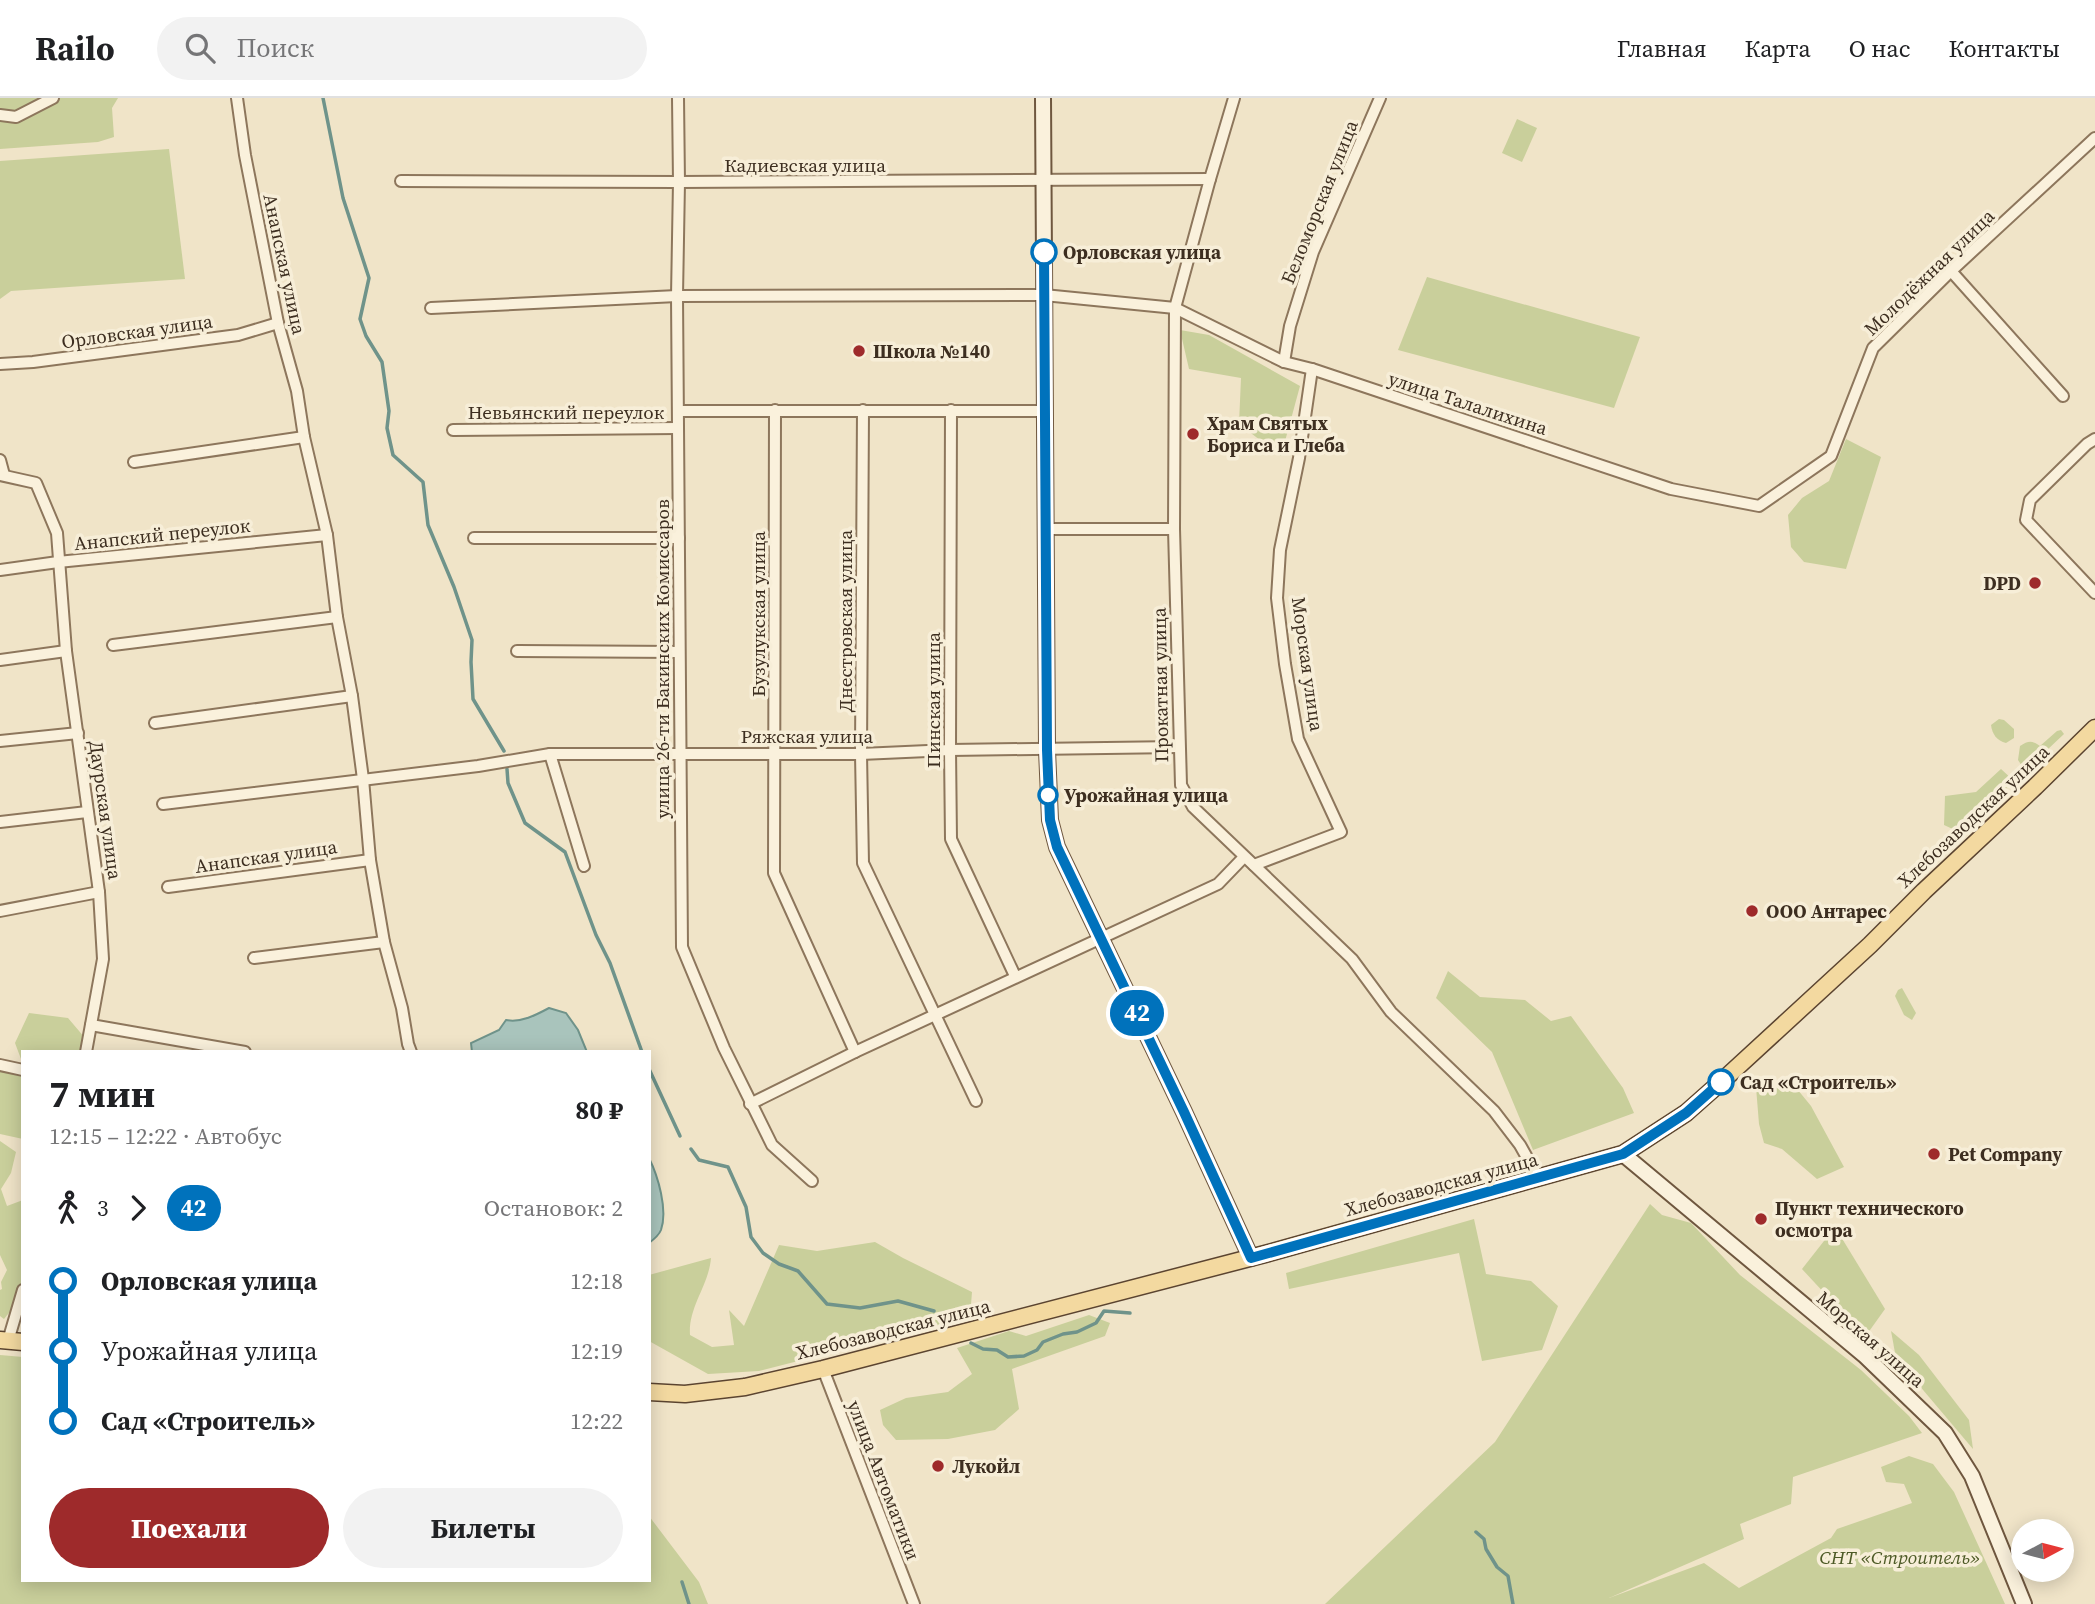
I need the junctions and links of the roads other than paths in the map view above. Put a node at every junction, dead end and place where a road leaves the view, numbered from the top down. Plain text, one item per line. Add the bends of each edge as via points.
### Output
1 (53, 98) edge
2 (237, 98) edge
3 (678, 98) edge
4 (1043, 98) edge
5 (1234, 98) edge
6 (1380, 98) edge
7 (0, 115) edge
8 (2095, 138) edge
9 (1210, 179) junction
10 (401, 181) dead end
11 (1044, 181) junction
12 (680, 182) junction
13 (1951, 271) junction
14 (1044, 295) junction
15 (677, 296) junction
16 (431, 308) dead end
17 (1175, 308) junction
18 (278, 323) junction
19 (1283, 362) junction
20 (0, 364) edge
21 (1312, 369) junction
22 (2063, 396) dead end
23 (775, 410) junction
24 (863, 410) junction
25 (951, 410) junction
26 (678, 411) junction
27 (1044, 411) junction
28 (678, 429) junction
29 (453, 430) dead end
30 (304, 437) junction
31 (2095, 439) edge
32 (0, 460) edge
33 (134, 462) dead end
34 (2, 475) edge
35 (1759, 506) joint
36 (1046, 529) junction
37 (1174, 529) junction
38 (327, 535) junction
39 (474, 538) dead end
40 (679, 538) junction
41 (58, 562) junction
42 (0, 570) edge
43 (2095, 593) edge
44 (337, 617) junction
45 (113, 645) dead end
46 (66, 651) junction
47 (517, 651) dead end
48 (679, 652) junction
49 (0, 660) edge
50 (352, 696) junction
51 (155, 723) dead end
52 (2095, 728) edge
53 (78, 733) junction
54 (0, 741) edge
55 (1178, 747) junction
56 (950, 750) junction
57 (1047, 750) junction
58 (681, 753) junction
59 (551, 754) junction
60 (775, 754) junction
61 (861, 754) junction
62 (363, 779) junction
63 (163, 804) dead end
64 (88, 812) junction
65 (0, 822) edge
66 (1244, 857) junction
67 (370, 860) junction
68 (1254, 865) junction
69 (583, 866) dead end
70 (168, 887) dead end
71 (99, 892) junction
72 (0, 911) edge
73 (1101, 939) junction
74 (384, 942) junction
75 (254, 958) dead end
76 (1015, 976) junction
77 (935, 1016) junction
78 (91, 1025) junction
79 (86, 1050) edge
80 (234, 1050) edge
81 (410, 1050) edge
82 (855, 1052) junction
83 (0, 1065) edge
84 (21, 1070) edge
85 (976, 1101) dead end
86 (750, 1104) junction
87 (1623, 1154) junction
88 (1539, 1179) junction
89 (812, 1181) dead end
90 (1251, 1258) junction
91 (21, 1298) edge
92 (10, 1341) edge
93 (823, 1369) junction
94 (651, 1392) edge
95 (914, 1604) edge
96 (2024, 1604) edge

1 - 7 street via 16,117
2 - 18 street, Анапская улица
3 - 12 street, улица 26-ти Бакинских Комиссаров
4 - 11 main road
5 - 9 street, Прокатная улица
6 - 19 street, Беломорская улица via 1313,252
8 - 13 street, Молодёжная улица
9 - 11 street, Кадиевская улица
9 - 17 street, Прокатная улица
10 - 12 street, Кадиевская улица
11 - 12 street, Кадиевская улица
11 - 14 main road
12 - 15 street, улица 26-ти Бакинских Комиссаров
13 - 22 street
13 - 35 street, Молодёжная улица via 1873,348 1831,456
14 - 15 street
14 - 17 street
14 - 27 main road
15 - 16 street
15 - 26 street, улица 26-ти Бакинских Комиссаров
17 - 19 street, улица Талалихина
17 - 37 street, Прокатная улица
18 - 20 street, Орловская улица via 238,335
18 - 30 street, Анапская улица
19 - 21 street, улица Талалихина
21 - 35 street, улица Талалихина via 1671,489
21 - 68 street, Морская улица via 1280,550 1278,598 1298,739 1341,832
23 - 24 street
23 - 26 street
23 - 60 street, Бузулукская улица
24 - 25 street
24 - 61 street, Днестровская улица
25 - 27 street
25 - 56 street, Пинская улица
26 - 28 street, улица 26-ти Бакинских Комиссаров
27 - 36 main road
28 - 29 street, Невьянский переулок
28 - 40 street, улица 26-ти Бакинских Комиссаров
30 - 33 street
30 - 38 street, Анапская улица
31 - 43 street via 2031,500 2026,520
32 - 34 street
34 - 41 street, Даурская улица via 36,483 57,533
36 - 37 street
36 - 57 main road
37 - 55 street, Прокатная улица
38 - 41 street, Анапский переулок
38 - 44 street, Анапская улица
39 - 40 street
40 - 48 street, улица 26-ти Бакинских Комиссаров
41 - 42 street, Анапский переулок
41 - 46 street, Даурская улица
44 - 45 street
44 - 50 street, Анапская улица
46 - 49 street
46 - 53 street, Даурская улица
47 - 48 street
48 - 58 street, улица 26-ти Бакинских Комиссаров
50 - 51 street
50 - 62 street, Анапская улица
52 - 87 main road, Хлебозаводская улица via 1721,1082 1686,1113
53 - 54 street, Даурская улица
53 - 64 street, Даурская улица
55 - 57 street, Ряжская улица
55 - 66 street, Прокатная улица via 1181,785 1193,807
56 - 57 street, Ряжская улица
56 - 61 street, Ряжская улица
56 - 76 street, Пинская улица via 951,839
57 - 73 main road via 1050,820 1057,847
58 - 59 street, Ряжская улица
58 - 60 street, Ряжская улица
58 - 86 street, улица 26-ти Бакинских Комиссаров via 682,947
59 - 62 street, Ряжская улица
59 - 69 street
60 - 61 street, Ряжская улица
60 - 82 street, Бузулукская улица via 774,873
61 - 77 street, Днестровская улица via 863,863
62 - 63 street
62 - 67 street, Анапская улица
64 - 65 street
64 - 71 street, Даурская улица
66 - 68 street, Прокатная улица
66 - 73 street via 1218,884
67 - 70 street, Анапская улица
67 - 74 street, Анапская улица
68 - 88 street, Прокатная улица via 1352,959 1391,1012 1494,1111
71 - 72 street, Даурская улица
71 - 78 street, Даурская улица via 103,959
73 - 76 street
73 - 90 main road
74 - 75 street
74 - 81 street, Анапская улица
76 - 77 street
77 - 82 street
77 - 85 street, Днестровская улица
78 - 79 street, Даурская улица
78 - 80 street
82 - 86 street
83 - 84 street
86 - 89 street, улица 26-ти Бакинских Комиссаров via 772,1145
87 - 88 main road, Хлебозаводская улица
87 - 96 main road, Морская улица via 1864,1354 1945,1433 1972,1476
88 - 90 main road, Хлебозаводская улица
90 - 93 main road, Хлебозаводская улица
91 - 92 street
93 - 94 main road, Хлебозаводская улица via 746,1387 685,1394
93 - 95 street, улица Автоматики

